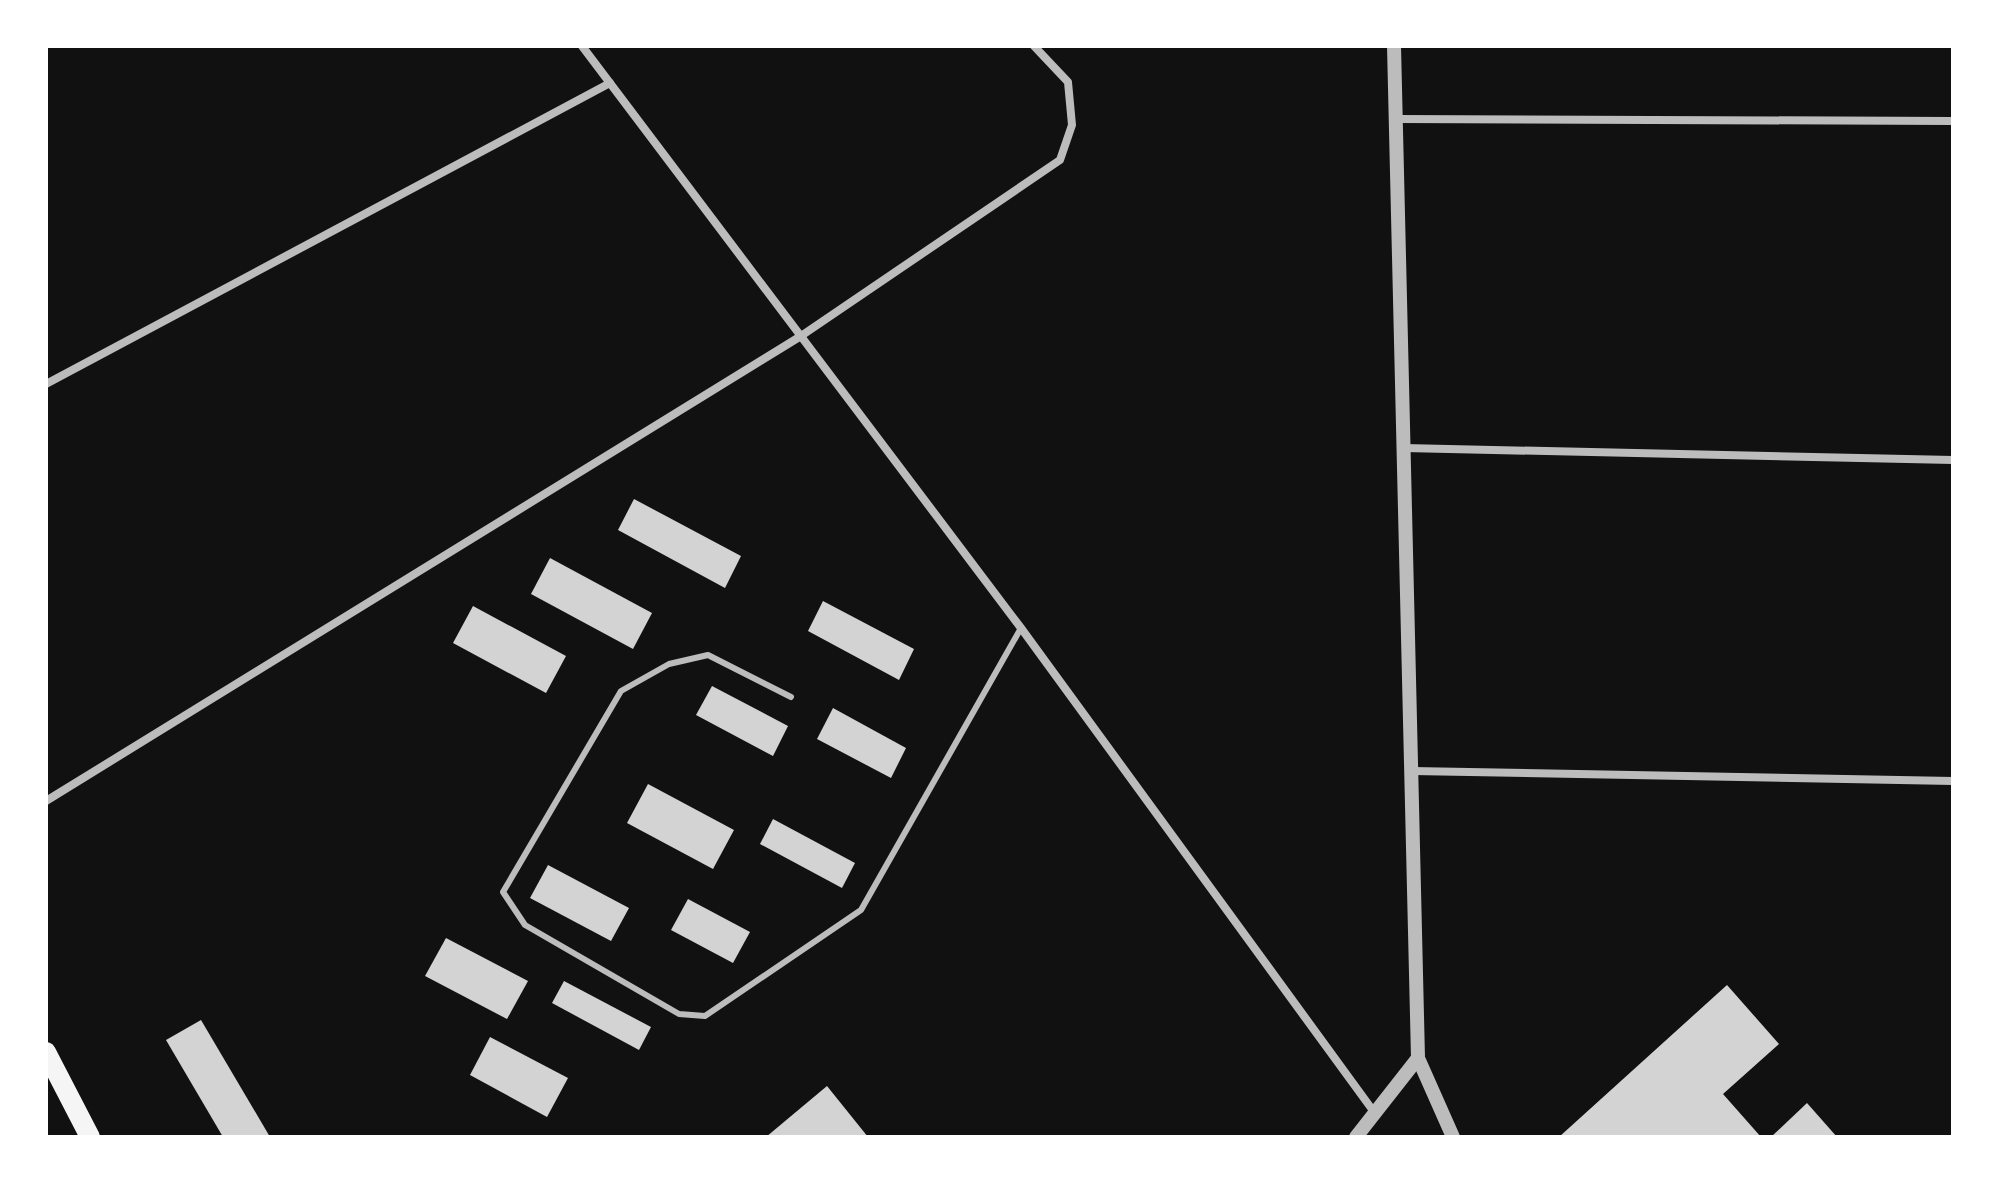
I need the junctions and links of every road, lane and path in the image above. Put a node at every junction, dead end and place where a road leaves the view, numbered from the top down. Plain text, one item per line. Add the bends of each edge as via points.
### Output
1 (582, 46) edge
2 (1034, 46) edge
3 (1394, 46) edge
4 (610, 83) junction
5 (1396, 119) junction
6 (1953, 121) edge
7 (801, 336) junction
8 (46, 384) edge
9 (1404, 448) junction
10 (1953, 460) edge
11 (1021, 628) junction
12 (791, 697) dead end
13 (1412, 771) junction
14 (1953, 781) edge
15 (46, 801) edge
16 (46, 1052) edge
17 (1418, 1058) junction
18 (1374, 1112) junction
19 (90, 1137) edge
20 (1356, 1137) edge
21 (1453, 1137) edge

1 - 4 street
2 - 7 street via 1068,82 1072,125 1060,160
3 - 5 street
4 - 7 street
4 - 8 street
5 - 6 street
5 - 9 street
7 - 11 street
7 - 15 street
9 - 10 street
9 - 13 street
11 - 12 lane via 861,910 705,1016 679,1014 525,925 503,892 621,691 669,664 708,655
11 - 18 street
13 - 14 street
13 - 17 street
16 - 19 main road
17 - 18 street
17 - 21 street
18 - 20 street

